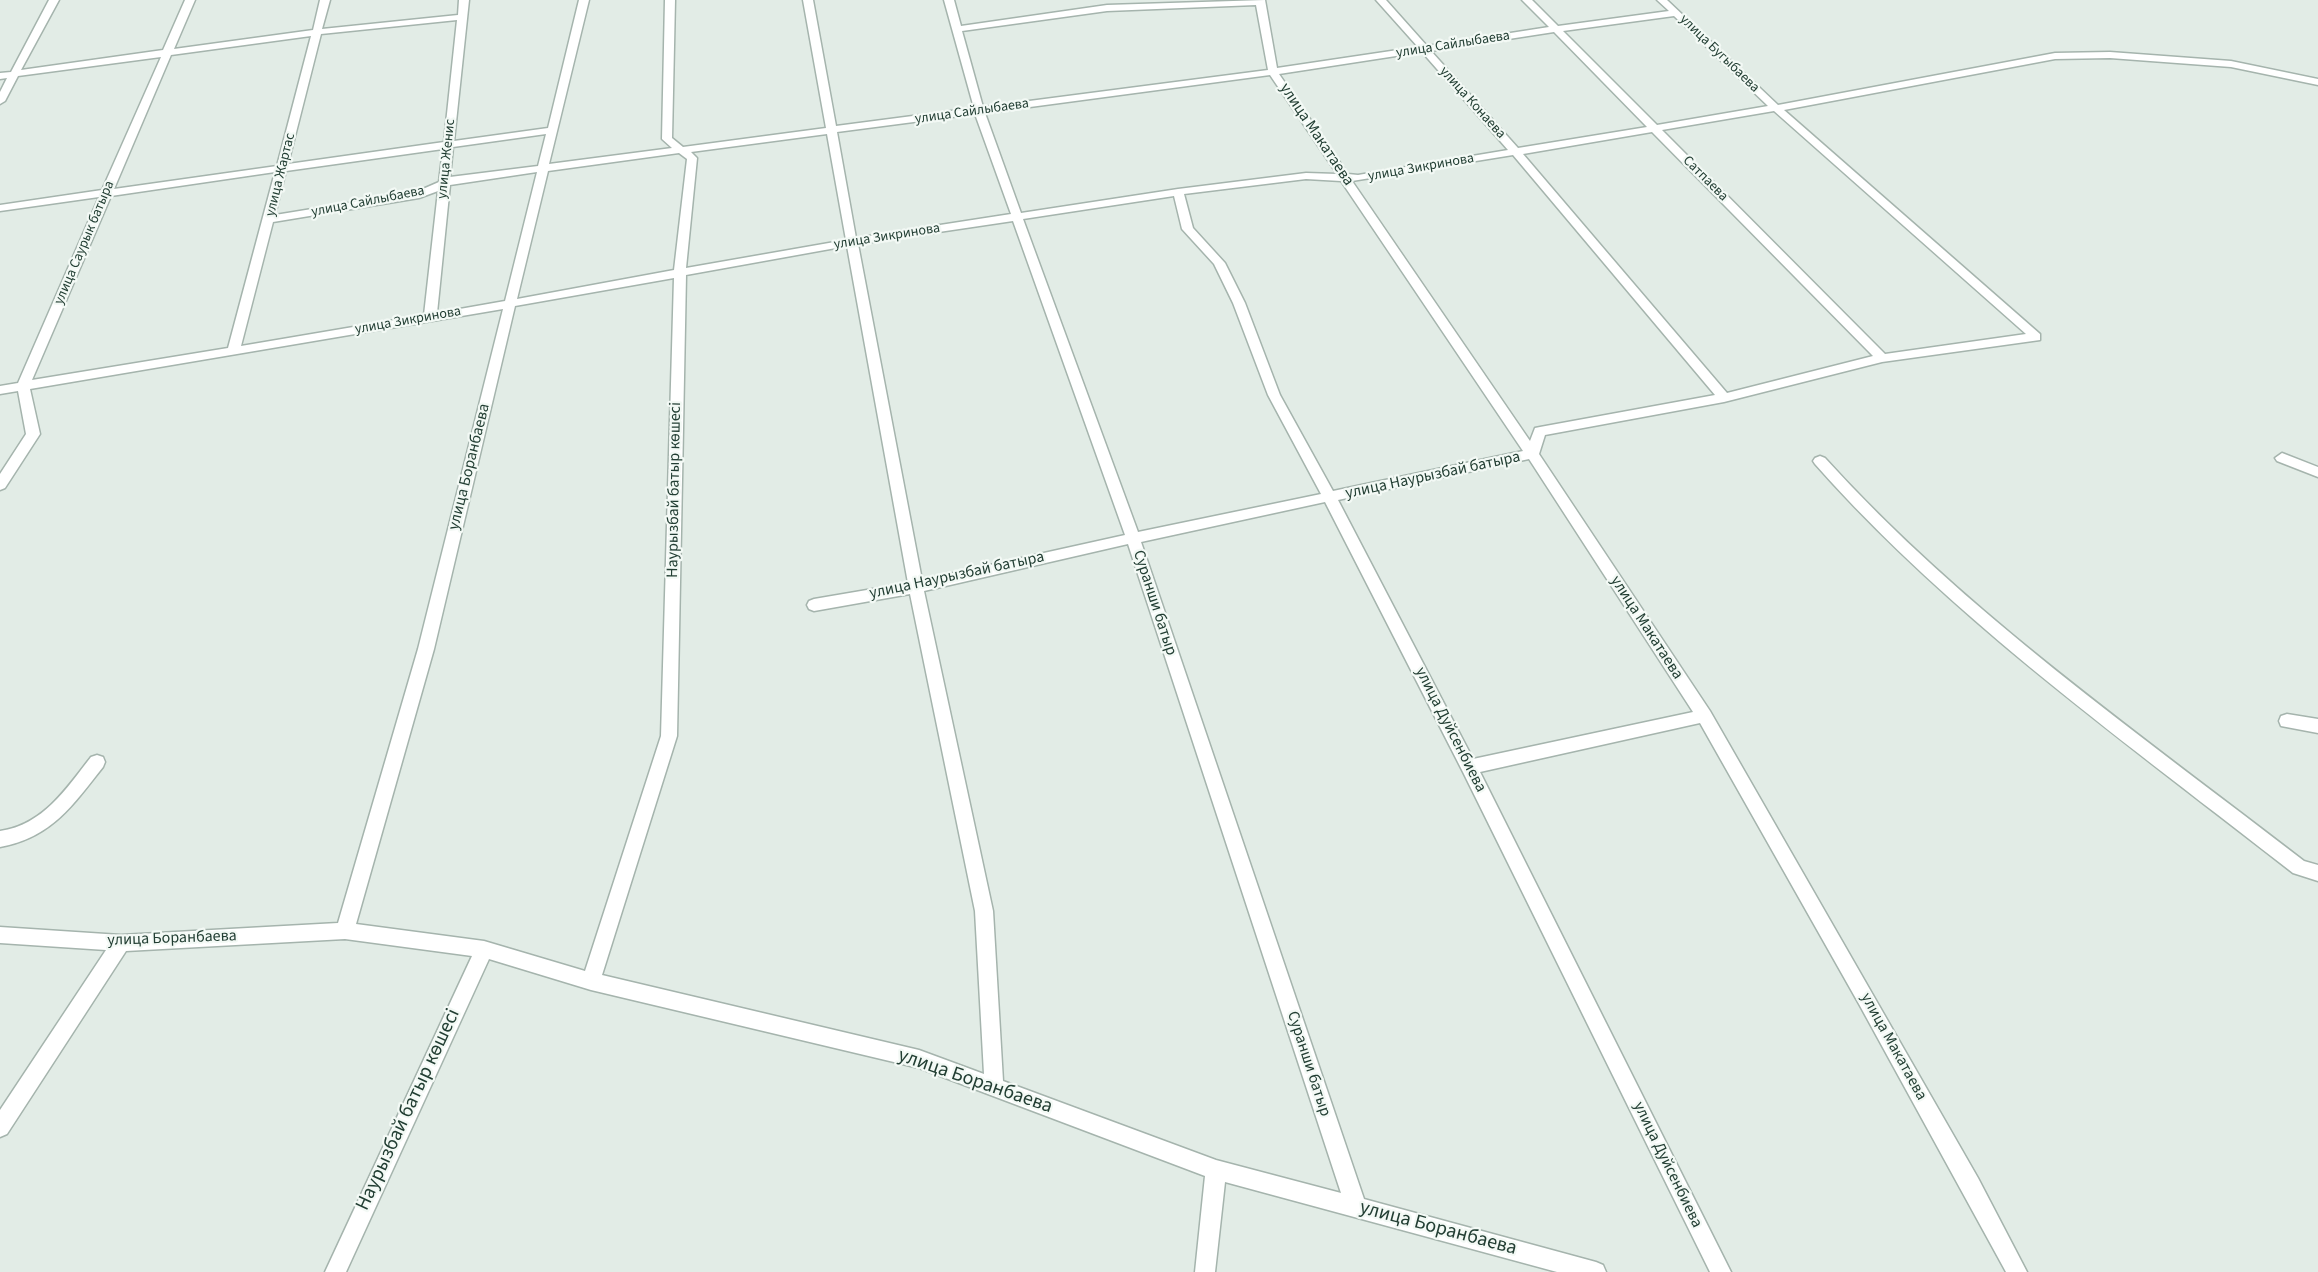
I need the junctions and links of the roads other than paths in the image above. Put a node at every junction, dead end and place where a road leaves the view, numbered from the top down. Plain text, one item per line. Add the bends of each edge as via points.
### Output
1 (54, 0) edge
2 (190, 0) edge
3 (325, 0) edge
4 (464, 0) edge
5 (584, 0) edge
6 (670, 0) edge
7 (808, 0) edge
8 (949, 0) edge
9 (1381, 0) edge
10 (1527, 0) edge
11 (1662, 0) edge
12 (1260, 1) edge
13 (1676, 13) junction
14 (462, 17) junction
15 (956, 29) junction
16 (1556, 29) junction
17 (317, 32) junction
18 (1423, 49) junction
19 (167, 54) junction
20 (1273, 72) junction
21 (14, 75) junction
22 (0, 76) edge
23 (2318, 82) edge
24 (0, 101) edge
25 (1776, 108) junction
26 (979, 110) junction
27 (1656, 129) junction
28 (553, 130) junction
29 (831, 131) junction
30 (448, 146) junction
31 (682, 150) junction
32 (1516, 152) junction
33 (544, 167) junction
34 (282, 170) junction
35 (1344, 177) junction
36 (444, 184) junction
37 (1178, 192) junction
38 (107, 193) junction
39 (0, 208) edge
40 (1017, 218) junction
41 (270, 219) junction
42 (851, 242) junction
43 (680, 273) junction
44 (510, 303) junction
45 (430, 318) junction
46 (2036, 337) joint
47 (234, 350) junction
48 (1882, 358) junction
49 (23, 386) junction
50 (0, 390) edge
51 (1724, 398) junction
52 (1532, 454) junction
53 (2282, 458) dead end
54 (1820, 461) dead end
55 (2318, 472) edge
56 (0, 485) edge
57 (1330, 498) junction
58 (1133, 538) junction
59 (916, 587) junction
60 (814, 605) dead end
61 (1704, 716) junction
62 (2287, 722) dead end
63 (2318, 726) edge
64 (97, 762) dead end
65 (1469, 767) junction
66 (0, 839) edge
67 (2318, 873) edge
68 (345, 931) junction
69 (0, 935) edge
70 (121, 943) junction
71 (484, 949) junction
72 (591, 981) junction
73 (994, 1087) junction
74 (0, 1126) edge
75 (1216, 1170) junction
76 (1356, 1207) junction
77 (335, 1272) edge
78 (1204, 1272) edge
79 (1596, 1272) edge
80 (1720, 1272) edge
81 (2017, 1272) edge

1 - 21 street
2 - 19 street, улица Саурык батыра
3 - 17 street, улица Жартас
4 - 14 street, улица Женис
5 - 28 street, улица Боранбаева
6 - 31 street, Наурызбай батыр көшесі via 667,138
7 - 29 street
8 - 15 street, Суранши батыр
9 - 18 street, улица Конаева
10 - 16 street, Сатпаева
11 - 13 street, улица Бугыбаева
12 - 15 street via 1107,8
12 - 20 street, улица Макатаева
13 - 16 street, улица Сайлыбаева
13 - 25 street, улица Бугыбаева
14 - 17 street
14 - 30 street, улица Женис
15 - 26 street, Суранши батыр
16 - 18 street, улица Сайлыбаева
16 - 27 street, Сатпаева
17 - 19 street
17 - 34 street, улица Жартас
18 - 20 street, улица Сайлыбаева
18 - 32 street, улица Конаева
19 - 21 street
19 - 38 street, улица Саурык батыра
20 - 26 street, улица Сайлыбаева
20 - 35 street, улица Макатаева
21 - 22 street
21 - 24 street
23 - 25 street, улица Зикринова via 2231,64 2110,55 2055,56
25 - 27 street, улица Зикринова
25 - 46 street, улица Бугыбаева
26 - 29 street, улица Сайлыбаева
26 - 40 street, Суранши батыр
27 - 32 street, улица Зикринова
27 - 48 street, Сатпаева
28 - 30 street
28 - 33 street, улица Боранбаева
29 - 31 street, улица Сайлыбаева
29 - 42 street
30 - 34 street
30 - 36 street, улица Женис
31 - 33 street, улица Сайлыбаева
31 - 43 street, Наурызбай батыр көшесі via 692,158
32 - 35 street, улица Зикринова via 1358,178
32 - 51 street, улица Конаева
33 - 36 street, улица Сайлыбаева
33 - 44 street, улица Боранбаева
34 - 38 street
34 - 41 street, улица Жартас
35 - 37 street, улица Зикринова via 1306,176
35 - 52 street, улица Макатаева
36 - 41 street, улица Сайлыбаева via 419,195
36 - 45 street, улица Женис
37 - 40 street, улица Зикринова
37 - 57 street, улица Дуйсенбиева via 1188,229 1219,263 1239,303 1274,395
38 - 39 street
38 - 49 street, улица Саурык батыра
40 - 42 street, улица Зикринова
40 - 58 street, Суранши батыр
41 - 47 street, улица Жартас
42 - 43 street, улица Зикринова
42 - 59 street
43 - 44 street, улица Зикринова
43 - 72 street, Наурызбай батыр көшесі via 669,736
44 - 45 street, улица Зикринова
44 - 68 street, улица Боранбаева via 426,649
45 - 47 street, улица Зикринова
46 - 48 street, улица Наурызбай батыра
47 - 49 street, улица Зикринова
48 - 51 street, улица Наурызбай батыра
49 - 50 street, улица Зикринова
49 - 56 street via 33,434
51 - 52 street, улица Наурызбай батыра via 1539,431
52 - 57 street, улица Наурызбай батыра
52 - 61 street, улица Макатаева
53 - 55 street
54 - 67 street via 1861,507 2003,636 2299,868
57 - 58 street, улица Наурызбай батыра
57 - 65 street, улица Дуйсенбиева
58 - 59 street, улица Наурызбай батыра
58 - 76 street, Суранши батыр
59 - 60 street, улица Наурызбай батыра
59 - 73 street via 984,911
61 - 65 street
61 - 81 street, улица Макатаева
62 - 63 street
64 - 66 street via 55,813 29,832
65 - 80 street, улица Дуйсенбиева
68 - 70 street, улица Боранбаева
68 - 71 street, улица Боранбаева
69 - 70 street, улица Боранбаева
70 - 74 street
71 - 72 street, улица Боранбаева
71 - 77 street, Наурызбай батыр көшесі
72 - 73 street, улица Боранбаева via 919,1059
73 - 75 street, улица Боранбаева
75 - 76 street, улица Боранбаева
75 - 78 street
76 - 79 street, улица Боранбаева

